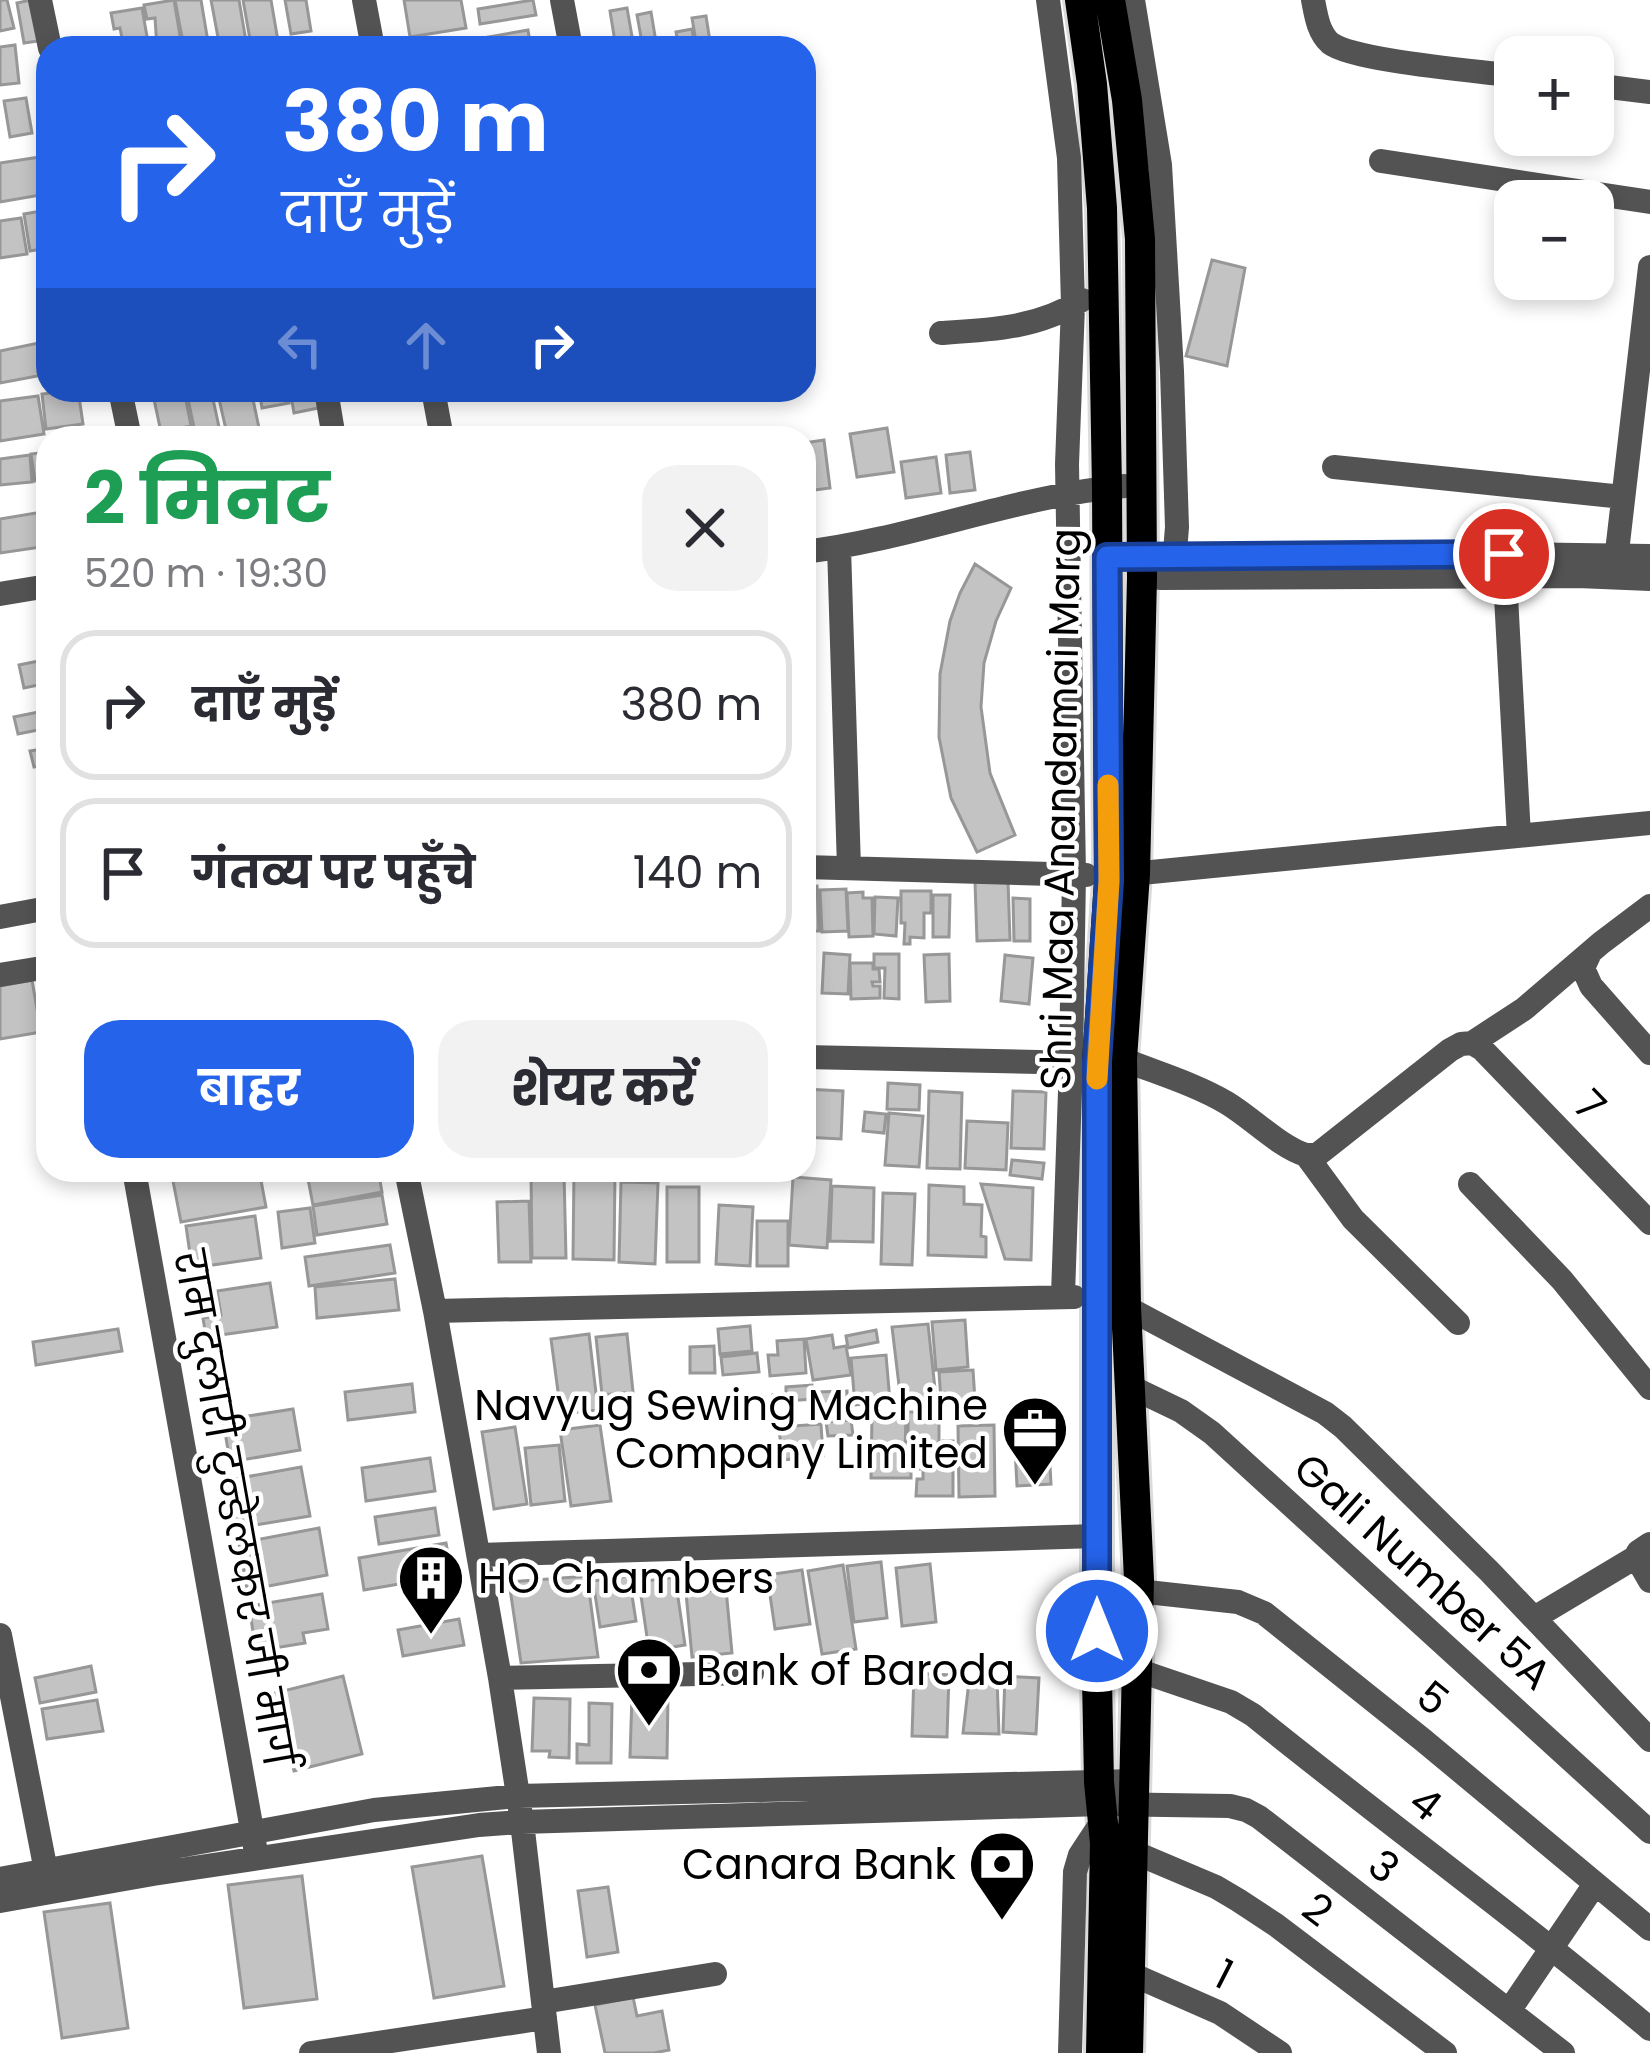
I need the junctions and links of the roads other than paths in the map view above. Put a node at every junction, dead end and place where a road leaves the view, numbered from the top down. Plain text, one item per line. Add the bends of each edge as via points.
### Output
1 (40, 0) edge
2 (364, 0) edge
3 (562, 0) edge
4 (1048, 0) edge
5 (1079, 0) edge
6 (1111, 0) edge
7 (1133, 0) edge
8 (1313, 0) edge
9 (48, 36) edge
10 (371, 36) edge
11 (569, 36) edge
12 (1494, 73) edge
13 (1614, 88) edge
14 (1650, 92) edge
15 (1381, 161) dead end
16 (1650, 202) edge
17 (1650, 267) edge
18 (1104, 285) junction
19 (1073, 305) junction
20 (941, 333) dead end
21 (1334, 467) dead end
22 (1142, 485) junction
23 (1107, 488) junction
24 (1068, 495) junction
25 (1623, 497) junction
26 (839, 548) junction
27 (816, 550) edge
28 (1650, 556) edge
29 (1142, 567) junction
30 (1174, 567) junction
31 (1615, 567) junction
32 (1107, 568) junction
33 (1504, 578) junction
34 (1650, 579) edge
35 (36, 588) edge
36 (0, 594) edge
37 (1650, 823) edge
38 (1519, 836) junction
39 (816, 868) edge
40 (849, 868) junction
41 (1074, 874) junction
42 (1122, 875) junction
43 (1650, 906) edge
44 (36, 910) edge
45 (0, 917) edge
46 (1590, 953) junction
47 (36, 969) edge
48 (0, 975) edge
49 (1472, 1043) junction
50 (1650, 1053) edge
51 (816, 1057) edge
52 (1097, 1061) junction
53 (1306, 1155) junction
54 (136, 1182) edge
55 (408, 1182) edge
56 (1470, 1184) dead end
57 (1650, 1223) edge
58 (1063, 1295) junction
59 (1112, 1303) junction
60 (435, 1311) junction
61 (1458, 1323) dead end
62 (1129, 1386) junction
63 (1650, 1388) edge
64 (1097, 1536) junction
65 (1643, 1550) edge
66 (479, 1555) junction
67 (1650, 1581) edge
68 (1138, 1592) junction
69 (1534, 1618) junction
70 (0, 1635) edge
71 (1137, 1670) junction
72 (752, 1673) dead end
73 (500, 1678) junction
74 (1650, 1740) edge
75 (1134, 1793) junction
76 (518, 1796) junction
77 (1101, 1802) junction
78 (523, 1822) junction
79 (1650, 1832) edge
80 (252, 1834) junction
81 (1131, 1851) junction
82 (258, 1860) junction
83 (46, 1871) junction
84 (0, 1880) edge
85 (1595, 1884) junction
86 (0, 1901) edge
87 (1650, 1929) edge
88 (1551, 1950) junction
89 (1129, 1973) junction
90 (715, 1974) dead end
91 (544, 2010) junction
92 (1509, 2011) junction
93 (1650, 2029) edge
94 (311, 2053) edge
95 (549, 2053) edge
96 (1070, 2053) edge
97 (1101, 2053) edge
98 (1128, 2053) edge
99 (1280, 2053) edge
100 (1444, 2053) edge
101 (1563, 2053) edge

1 - 9 street
2 - 10 street
3 - 11 street
4 - 19 street via 1069,158
5 - 18 main road, Shri Maa Anandamai Marg via 1096,125
6 - 22 main road, Shri Maa Anandamai Marg via 1140,239
7 - 30 street via 1160,164
8 - 12 street via 1325,38 1350,52
13 - 14 street
15 - 16 street
17 - 25 street
18 - 19 street
18 - 23 main road, Shri Maa Anandamai Marg
19 - 20 street via 1020,326
19 - 24 street
21 - 25 street
22 - 23 street
22 - 29 main road, Shri Maa Anandamai Marg
23 - 24 street
23 - 32 main road, Shri Maa Anandamai Marg
24 - 26 street
24 - 41 street
25 - 31 street
26 - 27 street
26 - 40 street
28 - 31 street
29 - 30 street
29 - 32 street
29 - 42 main road, Shri Maa Anandamai Marg
30 - 31 street
30 - 33 street
31 - 33 street
31 - 34 street
32 - 42 main road, Shri Maa Anandamai Marg
33 - 38 street
35 - 36 street
37 - 38 street
38 - 42 street
39 - 40 street
40 - 41 street
41 - 42 street
41 - 52 street
42 - 52 main road, Shri Maa Anandamai Marg
43 - 46 street
44 - 45 street
46 - 49 street
46 - 50 street via 1585,975
47 - 48 street
49 - 53 street via 1450,1050 1317,1155
49 - 57 street, 7
51 - 52 street
52 - 53 street via 1206,1092
52 - 58 street
52 - 59 main road, Shri Maa Anandamai Marg
53 - 61 street via 1353,1219
54 - 80 street, राम दुलारी टुन्डेलकर जी मार्ग
55 - 60 street
56 - 63 street
58 - 59 street
58 - 60 street
59 - 62 main road, Shri Maa Anandamai Marg
59 - 64 main road, Shri Maa Anandamai Marg
59 - 69 street via 1325,1413
60 - 66 street
62 - 68 main road, Shri Maa Anandamai Marg
62 - 79 street, Gali Number 5A via 1222,1441
64 - 66 street
64 - 77 main road, Shri Maa Anandamai Marg
65 - 67 street
65 - 69 street
66 - 73 street
68 - 71 main road, Shri Maa Anandamai Marg
68 - 85 street, 5 via 1264,1612
69 - 74 street
70 - 83 street
71 - 75 main road, Shri Maa Anandamai Marg
71 - 88 street, 4 via 1253,1715
72 - 73 street
73 - 76 street
75 - 77 street, 3
75 - 81 main road, Shri Maa Anandamai Marg
75 - 92 street, 3 via 1246,1810
76 - 77 street
76 - 78 street
76 - 80 street via 374,1810
77 - 78 street
77 - 96 street via 1075,1872
77 - 97 main road, Shri Maa Anandamai Marg
78 - 82 street
78 - 91 street
80 - 82 street, राम दुलारी टुन्डेलकर जी मार्ग
80 - 83 street
81 - 89 main road, Shri Maa Anandamai Marg
81 - 100 street, 2 via 1238,1900
82 - 86 street
83 - 84 street
85 - 87 street, 5
85 - 88 street
88 - 92 street
88 - 93 street, 4
89 - 98 main road, Shri Maa Anandamai Marg
89 - 99 street, 1 via 1220,2013
90 - 91 street
91 - 94 street
91 - 95 street
92 - 101 street, 3

